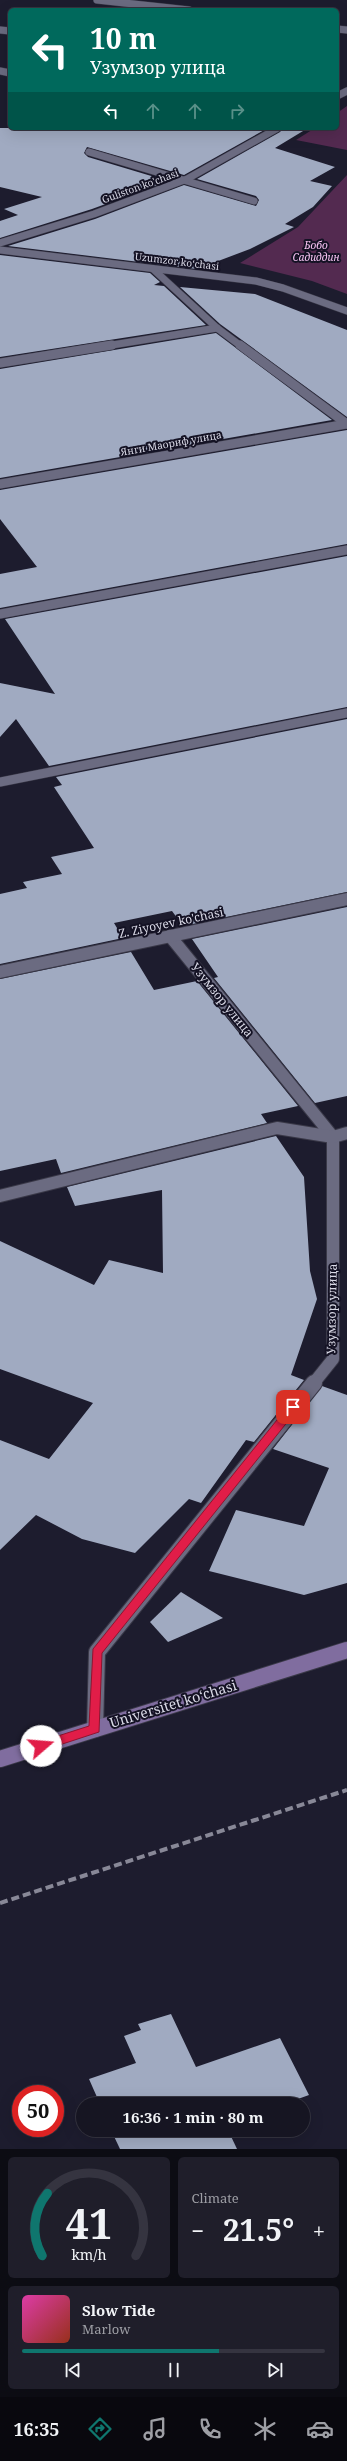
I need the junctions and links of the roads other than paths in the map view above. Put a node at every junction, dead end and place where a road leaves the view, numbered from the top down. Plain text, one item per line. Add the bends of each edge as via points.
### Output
1 (97, 0) edge
2 (171, 8) edge
3 (274, 130) edge
4 (89, 152) dead end
5 (187, 180) junction
6 (254, 201) dead end
7 (0, 243) edge
8 (0, 250) edge
9 (153, 269) junction
10 (347, 311) edge
11 (217, 328) junction
12 (0, 363) edge
13 (347, 424) edge
14 (0, 484) edge
15 (347, 550) edge
16 (0, 614) edge
17 (347, 713) edge
18 (0, 782) edge
19 (347, 900) edge
20 (170, 936) junction
21 (0, 972) edge
22 (347, 1133) edge
23 (333, 1137) junction
24 (0, 1196) edge
25 (347, 1650) edge
26 (95, 1729) junction
27 (0, 1759) edge

1 - 2 street
3 - 5 street, Guliston ko'chasi
4 - 5 street
5 - 6 street
5 - 7 street, Guliston ko'chasi via 94,214
8 - 9 street, Uzumzor koʻchasi
9 - 10 street, Uzumzor koʻchasi via 269,284
9 - 11 street
11 - 12 street
11 - 13 street
13 - 14 street, Янги Маориф улица
15 - 16 street
17 - 18 street
19 - 20 street, Z. Ziyoyev ko'chasi
20 - 21 street, Z. Ziyoyev ko'chasi
20 - 23 street, Узумзор улица
22 - 23 street
23 - 24 street via 277,1128
23 - 26 street, Узумзор улица via 333,1358 97,1652
25 - 26 main road, Universitet kо‘chasi
26 - 27 main road, Universitet kо‘chasi

